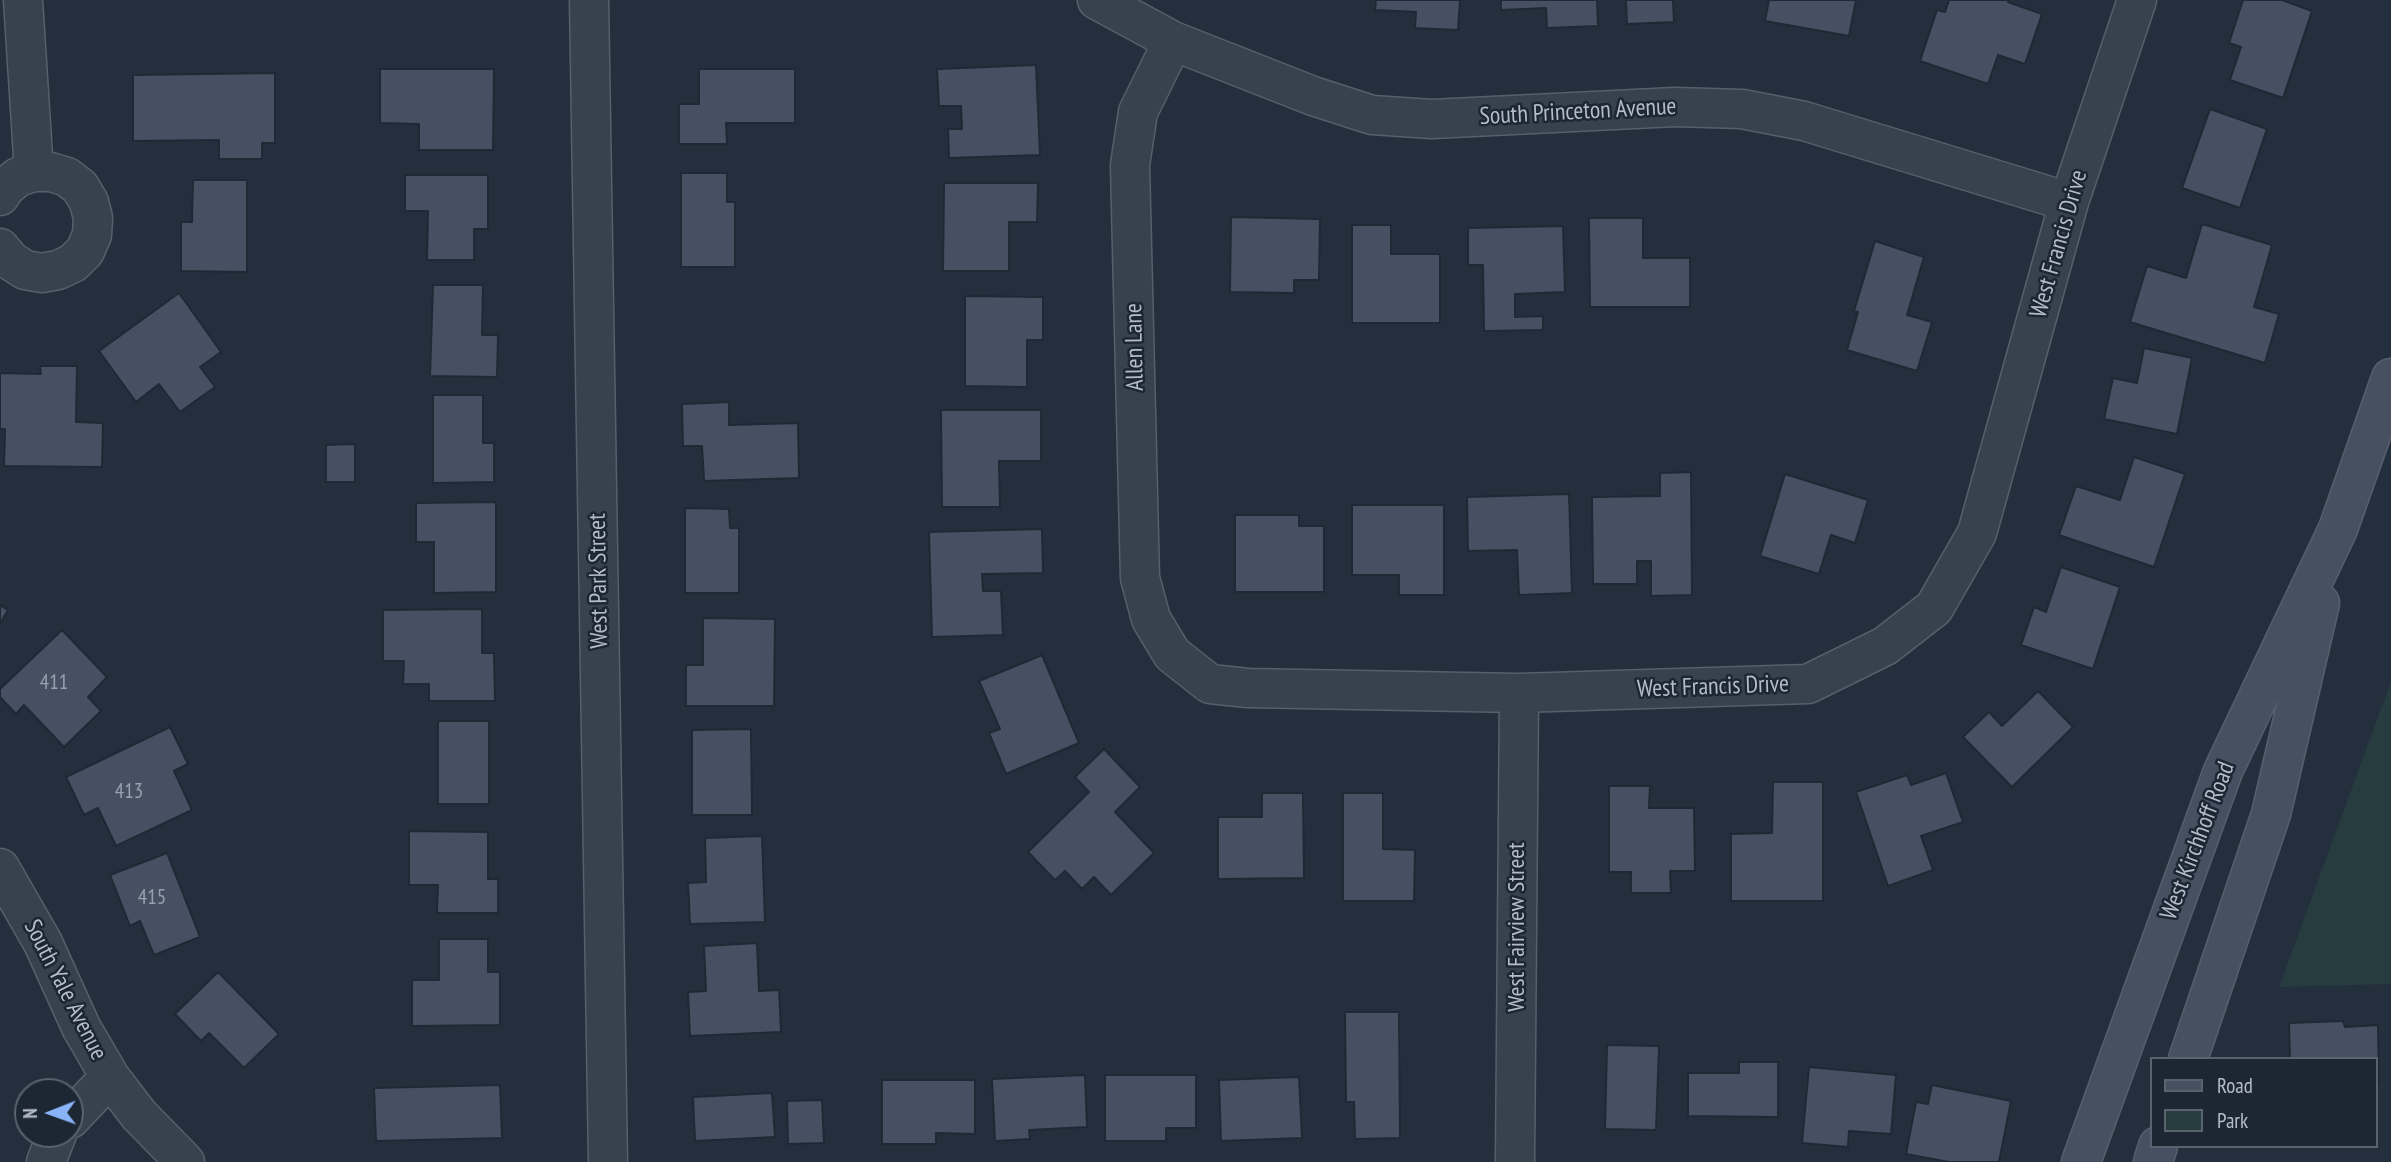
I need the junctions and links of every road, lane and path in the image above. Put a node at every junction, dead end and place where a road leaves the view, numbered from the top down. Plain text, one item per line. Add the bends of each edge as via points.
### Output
1 (23, 0) edge
2 (589, 0) edge
3 (1097, 0) edge
4 (2137, 0) edge
5 (1173, 41) junction
6 (34, 172) junction
7 (0, 196) edge
8 (2069, 202) junction
9 (0, 248) edge
10 (2391, 379) edge
11 (2338, 529) junction
12 (1172, 654) joint
13 (1519, 693) junction
14 (0, 868) edge
15 (2189, 1057) edge
16 (110, 1077) junction
17 (84, 1104) edge
18 (185, 1162) edge
19 (608, 1162) edge
20 (1515, 1162) edge
21 (2081, 1162) edge

1 - 6 street
2 - 19 street, West Park Street
3 - 5 street, South Princeton Avenue
4 - 8 street, West Francis Drive
5 - 8 street, South Princeton Avenue via 1372,115 1432,119 1675,107 1742,109 1804,121
5 - 12 street, Allen Lane via 1138,112 1130,165 1140,578 1151,619
6 - 7 street via 18,177
6 - 9 street via 67,177 80,187 93,218 85,251 58,271 42,272 25,270
8 - 13 street, West Francis Drive via 1977,533 1934,608 1885,646 1808,684
10 - 11 main road, West Kirchhoff Road
11 - 15 main road, West Kirchhoff Road via 2271,814
11 - 21 main road, West Kirchhoff Road via 2223,771
12 - 13 street, West Francis Drive via 1210,684
13 - 20 street, West Fairview Street
14 - 16 street, South Yale Avenue
16 - 17 street, South Yale Avenue
16 - 18 street, South Yale Avenue

